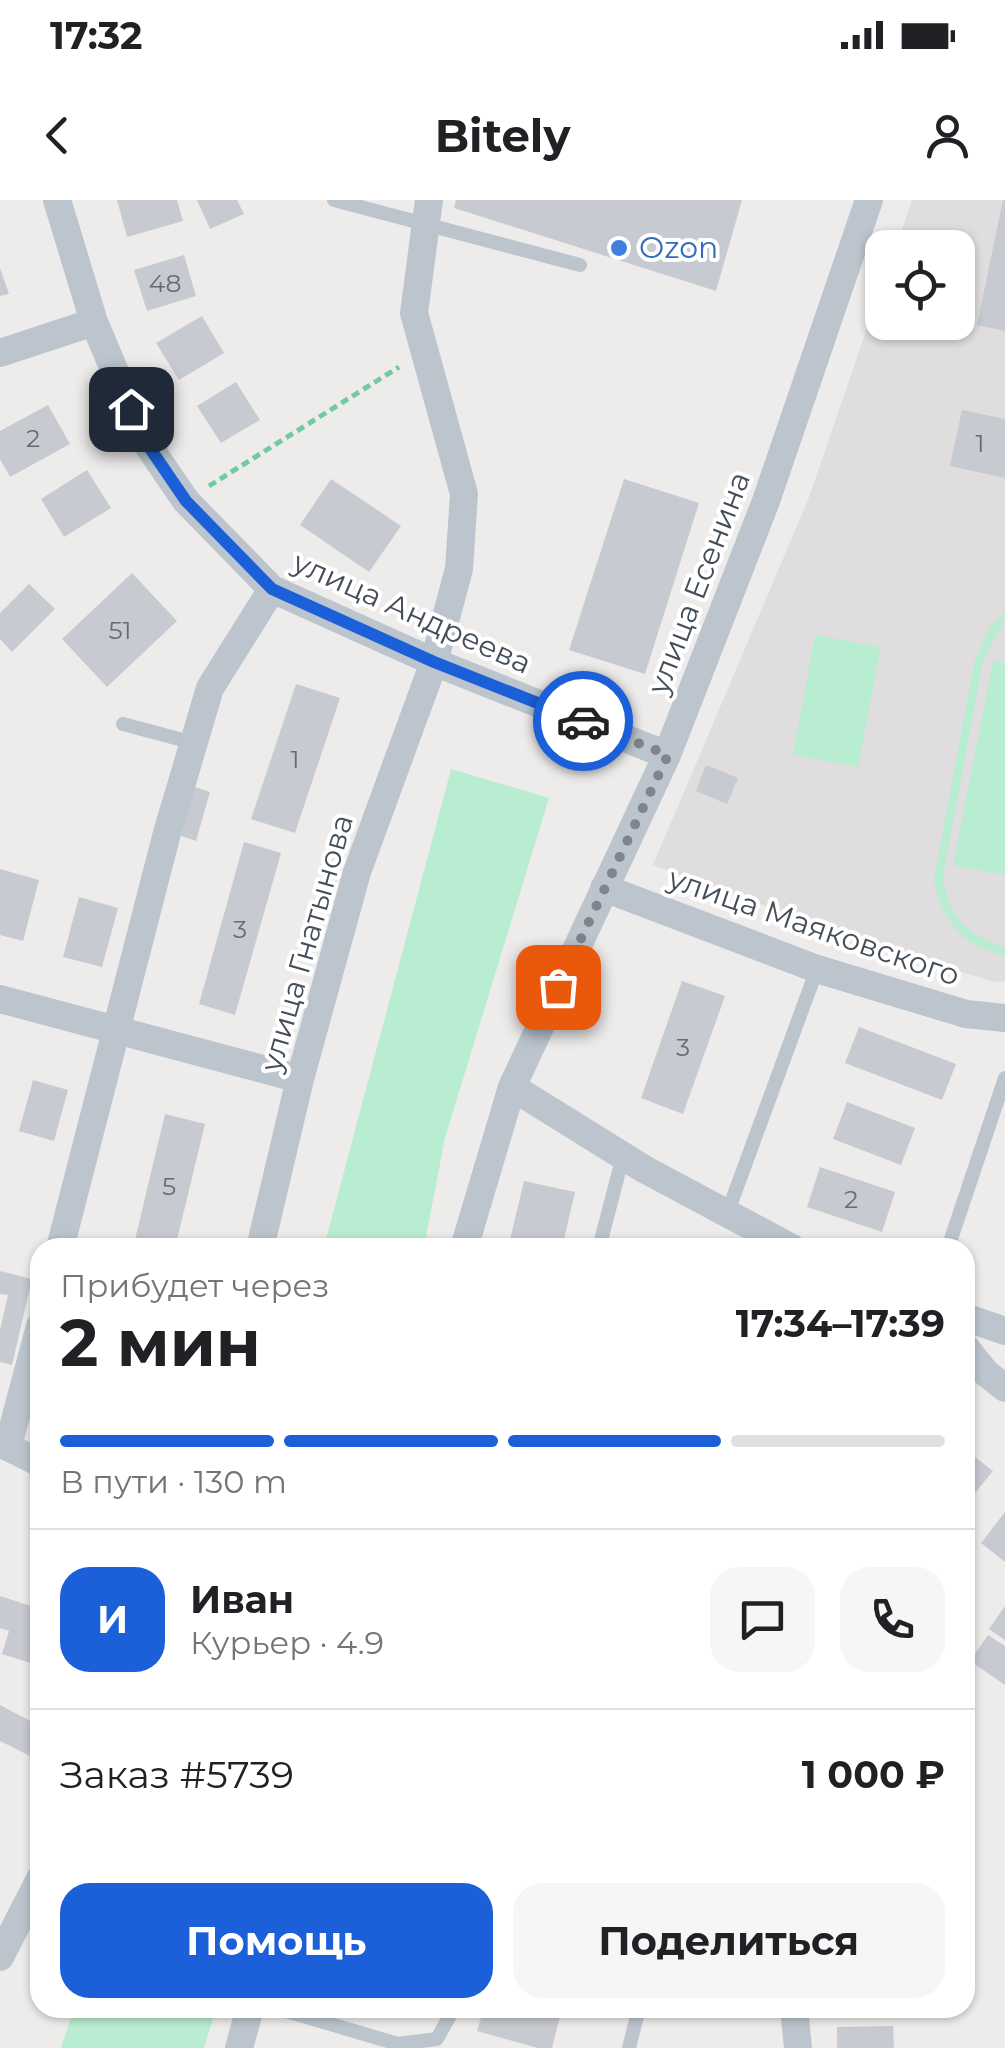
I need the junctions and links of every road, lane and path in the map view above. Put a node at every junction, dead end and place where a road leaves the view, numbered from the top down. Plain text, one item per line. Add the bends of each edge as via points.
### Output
1 (57, 200) edge
2 (334, 200) edge
3 (869, 200) edge
4 (427, 212) edge
5 (580, 266) dead end
6 (94, 322) junction
7 (398, 352) dead end
8 (0, 353) edge
9 (186, 501) junction
10 (272, 589) junction
11 (434, 662) junction
12 (123, 724) dead end
13 (194, 743) junction
14 (668, 755) junction
15 (604, 888) junction
16 (816, 969) junction
17 (0, 999) edge
18 (1005, 1018) edge
19 (115, 1030) junction
20 (1005, 1078) edge
21 (300, 1079) junction
22 (512, 1086) junction
23 (623, 1156) junction
24 (727, 1214) junction
25 (63, 1238) edge
26 (262, 1238) edge
27 (467, 1238) edge
28 (601, 1238) edge
29 (770, 1238) edge
30 (951, 1238) edge
31 (975, 1320) edge
32 (1005, 1331) edge
33 (30, 1359) edge
34 (975, 1360) edge
35 (1005, 1388) edge
36 (4, 1444) edge
37 (30, 1458) edge
38 (30, 1898) edge
39 (0, 1957) edge
40 (247, 2018) edge
41 (310, 2018) edge
42 (449, 2018) edge
43 (637, 2018) edge
44 (795, 2018) edge
45 (238, 2048) edge
46 (630, 2048) edge
47 (798, 2048) edge

1 - 6 street, улица Андреева
2 - 4 lane
3 - 14 street, улица Есенина via 766,502
4 - 5 lane
4 - 11 street, улица Гнатынова via 414,313 464,494 459,569
6 - 8 street
6 - 9 street, улица Андреева via 143,438
7 - 9 path via 401,366
9 - 10 street, улица Андреева
10 - 11 street, улица Андреева
10 - 13 street via 210,688
11 - 14 street, улица Андреева
11 - 21 street, улица Гнатынова via 357,872
12 - 13 lane
13 - 19 street
14 - 15 street, улица Есенина
15 - 16 street, улица Маяковского
15 - 22 street, улица Есенина
16 - 18 street, улица Маяковского via 966,1014
16 - 24 lane
17 - 19 street
19 - 21 street
19 - 25 street
20 - 30 lane
21 - 26 street, улица Гнатынова
22 - 23 street
22 - 27 street, улица Есенина
23 - 24 street
23 - 28 lane
24 - 29 street
31 - 32 street
33 - 36 street
34 - 35 street
36 - 37 street
38 - 39 street
40 - 45 street
41 - 42 lane via 398,2044 437,2040
43 - 46 lane
44 - 47 street

